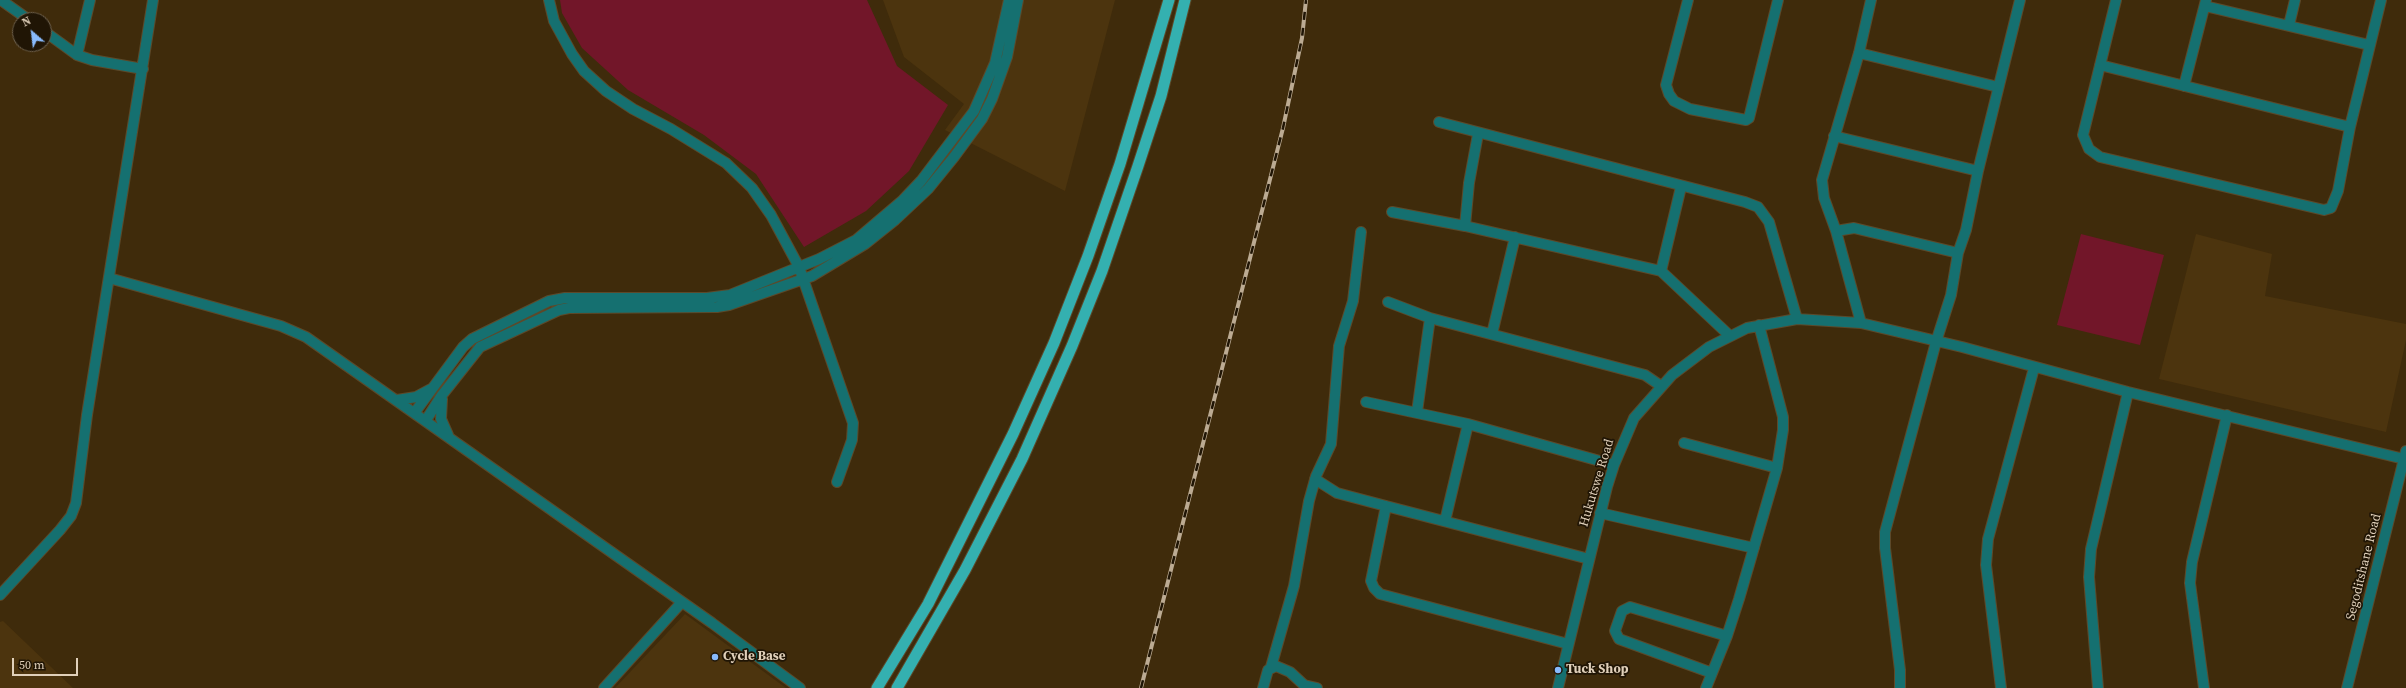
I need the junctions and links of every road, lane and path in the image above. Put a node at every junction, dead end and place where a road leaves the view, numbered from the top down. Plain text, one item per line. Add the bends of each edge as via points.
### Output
1 (1, 0) edge
2 (90, 0) edge
3 (153, 0) edge
4 (549, 0) edge
5 (1008, 0) edge
6 (1018, 0) edge
7 (1169, 0) edge
8 (1186, 0) edge
9 (1688, 0) edge
10 (1778, 0) edge
11 (1871, 0) edge
12 (2020, 0) edge
13 (2116, 0) edge
14 (2295, 0) edge
15 (2381, 0) edge
16 (2206, 3) edge
17 (18, 12) edge
18 (2289, 25) junction
19 (52, 37) edge
20 (2369, 45) junction
21 (1859, 53) junction
22 (78, 55) junction
23 (2100, 65) junction
24 (143, 69) junction
25 (2184, 86) junction
26 (1998, 87) junction
27 (1439, 122) dead end
28 (2350, 127) junction
29 (1478, 134) junction
30 (1834, 136) junction
31 (1978, 171) junction
32 (1682, 187) junction
33 (1392, 212) dead end
34 (1465, 226) junction
35 (1836, 231) junction
36 (1360, 232) dead end
37 (1515, 238) junction
38 (1958, 253) junction
39 (799, 267) junction
40 (1661, 271) junction
41 (109, 278) junction
42 (803, 280) junction
43 (1388, 302) dead end
44 (1430, 318) junction
45 (1797, 319) junction
46 (1861, 323) junction
47 (1759, 325) junction
48 (1492, 334) junction
49 (1730, 336) junction
50 (1936, 342) junction
51 (2034, 368) junction
52 (436, 386) junction
53 (1661, 386) junction
54 (2128, 392) junction
55 (442, 395) junction
56 (397, 400) junction
57 (1366, 402) dead end
58 (415, 412) junction
59 (1417, 412) junction
60 (2227, 415) junction
61 (426, 420) junction
62 (1468, 424) junction
63 (449, 437) junction
64 (1684, 443) dead end
65 (2405, 455) edge
66 (1614, 465) junction
67 (1777, 468) junction
68 (1315, 479) junction
69 (837, 482) dead end
70 (1386, 506) junction
71 (1600, 513) junction
72 (1445, 521) junction
73 (1754, 548) junction
74 (1588, 559) junction
75 (0, 596) edge
76 (682, 602) junction
77 (1727, 636) junction
78 (1568, 644) junction
79 (1271, 667) junction
80 (1712, 673) junction
81 (884, 677) junction
82 (604, 688) edge
83 (800, 688) edge
84 (872, 688) edge
85 (877, 688) edge
86 (897, 688) edge
87 (1263, 688) edge
88 (1317, 688) edge
89 (1558, 688) edge
90 (1706, 688) edge
91 (1900, 688) edge
92 (2001, 688) edge
93 (2098, 688) edge
94 (2204, 688) edge
95 (2347, 688) edge

1 - 17 street
2 - 22 street
3 - 24 street
4 - 39 street via 554,21 584,71 613,96 706,149 740,175 771,215
5 - 39 street via 1000,45 989,79 974,111 947,149 903,200 876,224 845,246
6 - 42 street via 1000,79 982,119 970,137 928,189 896,220 865,244
7 - 81 highway via 1120,164 1054,343 971,520 928,604
8 - 86 highway via 1161,96 1138,166 1102,271 1072,346 1022,459 965,570
9 - 10 street via 1666,85 1668,94 1674,101 1690,108 1746,120 1749,118
11 - 21 street
12 - 26 street
13 - 23 street
14 - 18 street
15 - 20 street
16 - 18 street
16 - 25 street
18 - 20 street
19 - 22 street
20 - 28 street
21 - 26 street
21 - 30 street
22 - 24 street
23 - 25 street
23 - 28 street via 2084,135 2089,149 2100,157 2324,210 2331,208 2338,191
24 - 41 street
25 - 28 street
26 - 31 street
27 - 29 street
29 - 32 street
29 - 34 street via 1469,183
30 - 31 street
30 - 35 street via 1822,188
31 - 38 street via 1966,230
32 - 40 street
32 - 45 street via 1745,202 1761,211 1769,222
33 - 34 street
34 - 37 street
35 - 38 street via 1854,228
35 - 46 street
36 - 68 street via 1353,301 1339,346 1331,444
37 - 40 street
37 - 48 street
38 - 50 street via 1951,295
39 - 42 street
39 - 52 street via 767,282 717,297 596,297 549,301 472,339
40 - 49 street
41 - 56 street via 294,331
41 - 75 street via 76,503 71,516 60,530
42 - 55 street via 756,297 717,307 586,307 559,310 480,347
42 - 69 street via 853,423 852,440
43 - 44 street
44 - 48 street
44 - 59 street
45 - 46 street, Hukutswe Road
45 - 47 street, Hukutswe Road
46 - 50 street, Hukutswe Road
47 - 49 street, Hukutswe Road
47 - 67 street via 1783,417
48 - 53 street via 1645,375
49 - 53 street, Hukutswe Road via 1690,361
50 - 51 street, Hukutswe Road
50 - 91 street via 1885,532
51 - 54 street, Hukutswe Road
51 - 92 street via 1988,539 1986,565
52 - 56 street via 421,395
52 - 58 street
53 - 66 street, Hukutswe Road via 1634,418
54 - 60 street, Hukutswe Road
54 - 93 street via 2091,549 2089,577
55 - 61 street
55 - 63 street via 441,419
56 - 58 street
57 - 59 street
58 - 61 street
59 - 62 street
60 - 65 street, Hukutswe Road
60 - 94 street via 2192,562 2190,583
61 - 63 street
62 - 66 street
62 - 72 street
63 - 76 street
64 - 67 street
65 - 95 street, Segoditshane Road
66 - 71 street, Hukutswe Road
67 - 73 street
68 - 70 street via 1337,493
68 - 79 street via 1294,586
70 - 72 street
70 - 78 street via 1371,581 1380,594
71 - 73 street
71 - 74 street, Hukutswe Road
72 - 74 street
73 - 77 street
74 - 78 street, Hukutswe Road
76 - 82 street
76 - 83 street
77 - 80 street
77 - 80 street via 1630,607 1622,611 1615,631 1619,639
78 - 89 street, Hukutswe Road
79 - 87 street
79 - 88 street via 1285,669 1304,685
80 - 90 street
81 - 84 highway
81 - 85 highway

